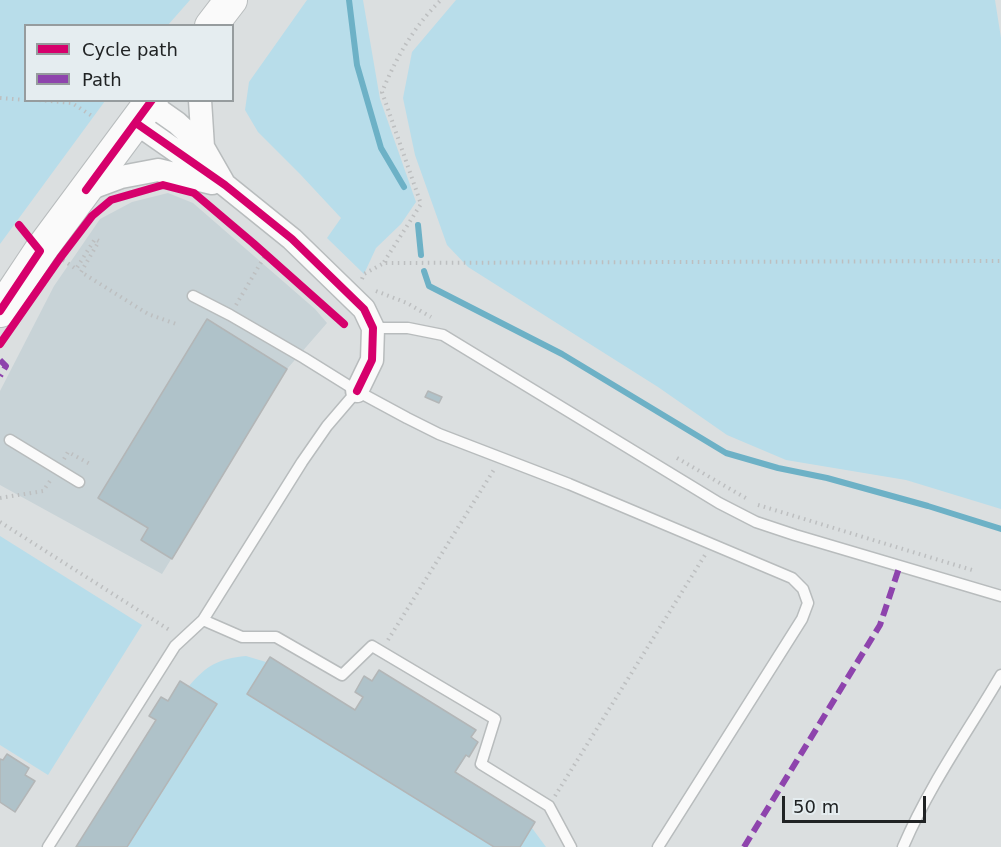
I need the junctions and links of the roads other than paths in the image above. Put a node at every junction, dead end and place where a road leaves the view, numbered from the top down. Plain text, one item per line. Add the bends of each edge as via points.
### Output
1 (231, 0) edge
2 (249, 0) edge
3 (213, 24) edge
4 (232, 24) edge
5 (200, 102) edge
6 (146, 109) edge
7 (203, 147) junction
8 (225, 185) junction
9 (86, 190) junction
10 (193, 296) dead end
11 (0, 310) edge
12 (373, 328) junction
13 (357, 391) junction
14 (10, 440) dead end
15 (79, 482) dead end
16 (1001, 596) edge
17 (203, 620) junction
18 (1001, 675) edge
19 (48, 847) edge
20 (571, 847) edge
21 (658, 847) edge
22 (903, 847) edge

1 - 3 main road
2 - 4 street
5 - 7 street
6 - 7 street via 177,123
6 - 8 street
6 - 9 main road
7 - 8 street
8 - 9 street via 158,170 121,177
8 - 12 street via 356,291
9 - 11 main road
10 - 13 lane
12 - 13 street via 372,360
12 - 16 lane via 408,328 443,335 756,522
13 - 17 lane via 302,462
13 - 21 lane via 440,434 792,578 803,589 808,603 802,619
14 - 15 lane
17 - 19 lane via 175,646
17 - 20 lane via 242,637 276,637 342,675 372,646 495,719 481,764 549,806
18 - 22 lane via 948,759

